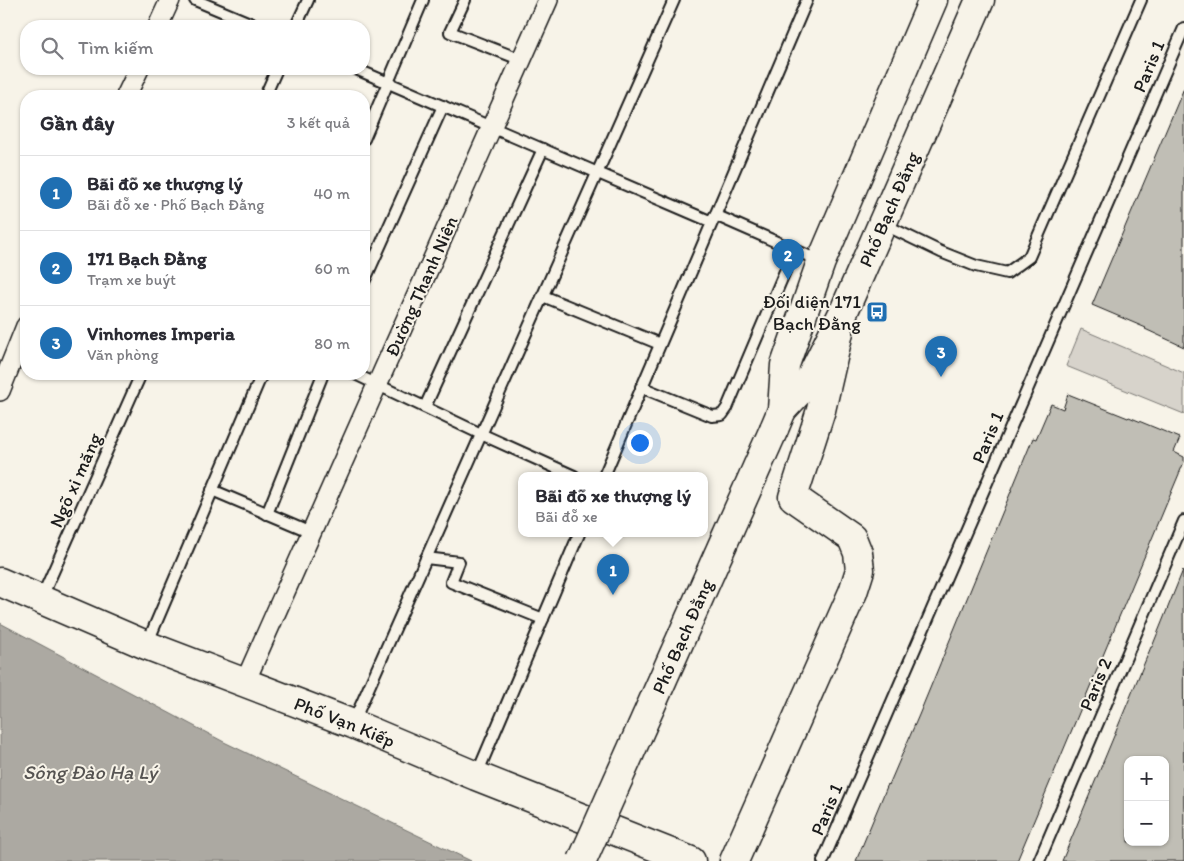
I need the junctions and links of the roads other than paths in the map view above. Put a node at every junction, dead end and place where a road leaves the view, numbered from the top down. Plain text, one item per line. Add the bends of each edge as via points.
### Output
1 (170, 0) edge
2 (195, 0) edge
3 (308, 0) edge
4 (423, 0) edge
5 (465, 0) edge
6 (548, 0) edge
7 (674, 0) edge
8 (807, 0) edge
9 (933, 0) edge
10 (1141, 0) edge
11 (973, 2) edge
12 (161, 20) edge
13 (243, 20) edge
14 (299, 20) edge
15 (1184, 28) edge
16 (522, 60) junction
17 (136, 75) edge
18 (274, 75) edge
19 (370, 75) edge
20 (388, 82) junction
21 (129, 90) edge
22 (268, 90) edge
23 (443, 106) junction
24 (370, 125) edge
25 (492, 127) junction
26 (543, 149) junction
27 (598, 172) junction
28 (714, 219) junction
29 (882, 224) junction
30 (794, 250) junction
31 (821, 262) junction
32 (370, 269) edge
33 (543, 296) junction
34 (844, 311) junction
35 (20, 341) edge
36 (660, 344) junction
37 (138, 380) edge
38 (259, 380) edge
39 (321, 380) edge
40 (368, 380) edge
41 (377, 384) junction
42 (641, 387) junction
43 (0, 390) edge
44 (425, 407) junction
45 (778, 419) junction
46 (481, 434) junction
47 (565, 472) edge
48 (606, 472) edge
49 (212, 490) junction
50 (267, 514) junction
51 (1184, 521) edge
52 (311, 532) junction
53 (579, 537) edge
54 (426, 558) junction
55 (0, 582) edge
56 (41, 600) junction
57 (543, 619) junction
58 (146, 645) junction
59 (245, 682) junction
60 (353, 724) junction
61 (476, 776) junction
62 (582, 861) edge
63 (691, 861) edge
64 (734, 861) edge
65 (823, 861) edge
66 (1039, 861) edge

1 - 12 street
2 - 13 lane
3 - 14 lane
4 - 20 lane
5 - 16 lane via 450,32
6 - 16 street, Đường Thanh Niên
7 - 27 lane
8 - 28 lane
9 - 31 street, Phố Bạch Đằng
10 - 29 lane via 1029,257 1007,273 976,266
11 - 29 street, Phố Bạch Đằng
15 - 65 lane, Paris 1
16 - 25 street, Đường Thanh Niên
17 - 21 street
18 - 22 lane
19 - 20 lane
20 - 23 lane
20 - 24 lane
23 - 25 lane
23 - 32 lane
25 - 26 lane
25 - 41 street, Đường Thanh Niên
26 - 27 lane
26 - 44 lane
27 - 28 lane
27 - 33 lane
28 - 30 lane
28 - 36 lane
29 - 34 street, Phố Bạch Đằng
30 - 31 lane
30 - 42 lane via 722,415 712,416
31 - 45 street, Phố Bạch Đằng via 785,365
33 - 36 lane
33 - 46 lane
34 - 45 street, Phố Bạch Đằng via 809,381
34 - 64 street via 822,410 793,497 852,538 860,570
35 - 43 street
36 - 42 lane
37 - 56 lane, Ngõ xi măng
38 - 49 lane
39 - 50 lane
40 - 41 lane
41 - 44 lane
41 - 52 street, Đường Thanh Niên
42 - 48 lane
44 - 46 lane
45 - 62 street, Phố Bạch Đằng, bridge
46 - 47 lane
46 - 54 lane
49 - 50 lane
49 - 58 lane
50 - 52 lane
51 - 66 lane, Paris 2
52 - 59 street, Đường Thanh Niên
53 - 57 lane
54 - 57 lane via 460,562 451,582
54 - 60 lane
55 - 56 street, Phố Vạn Kiếp
56 - 58 street, Phố Vạn Kiếp
57 - 61 lane
58 - 59 street, Phố Vạn Kiếp
59 - 60 street, Phố Vạn Kiếp
60 - 61 street, Phố Vạn Kiếp
61 - 63 street, Phố Vạn Kiếp

